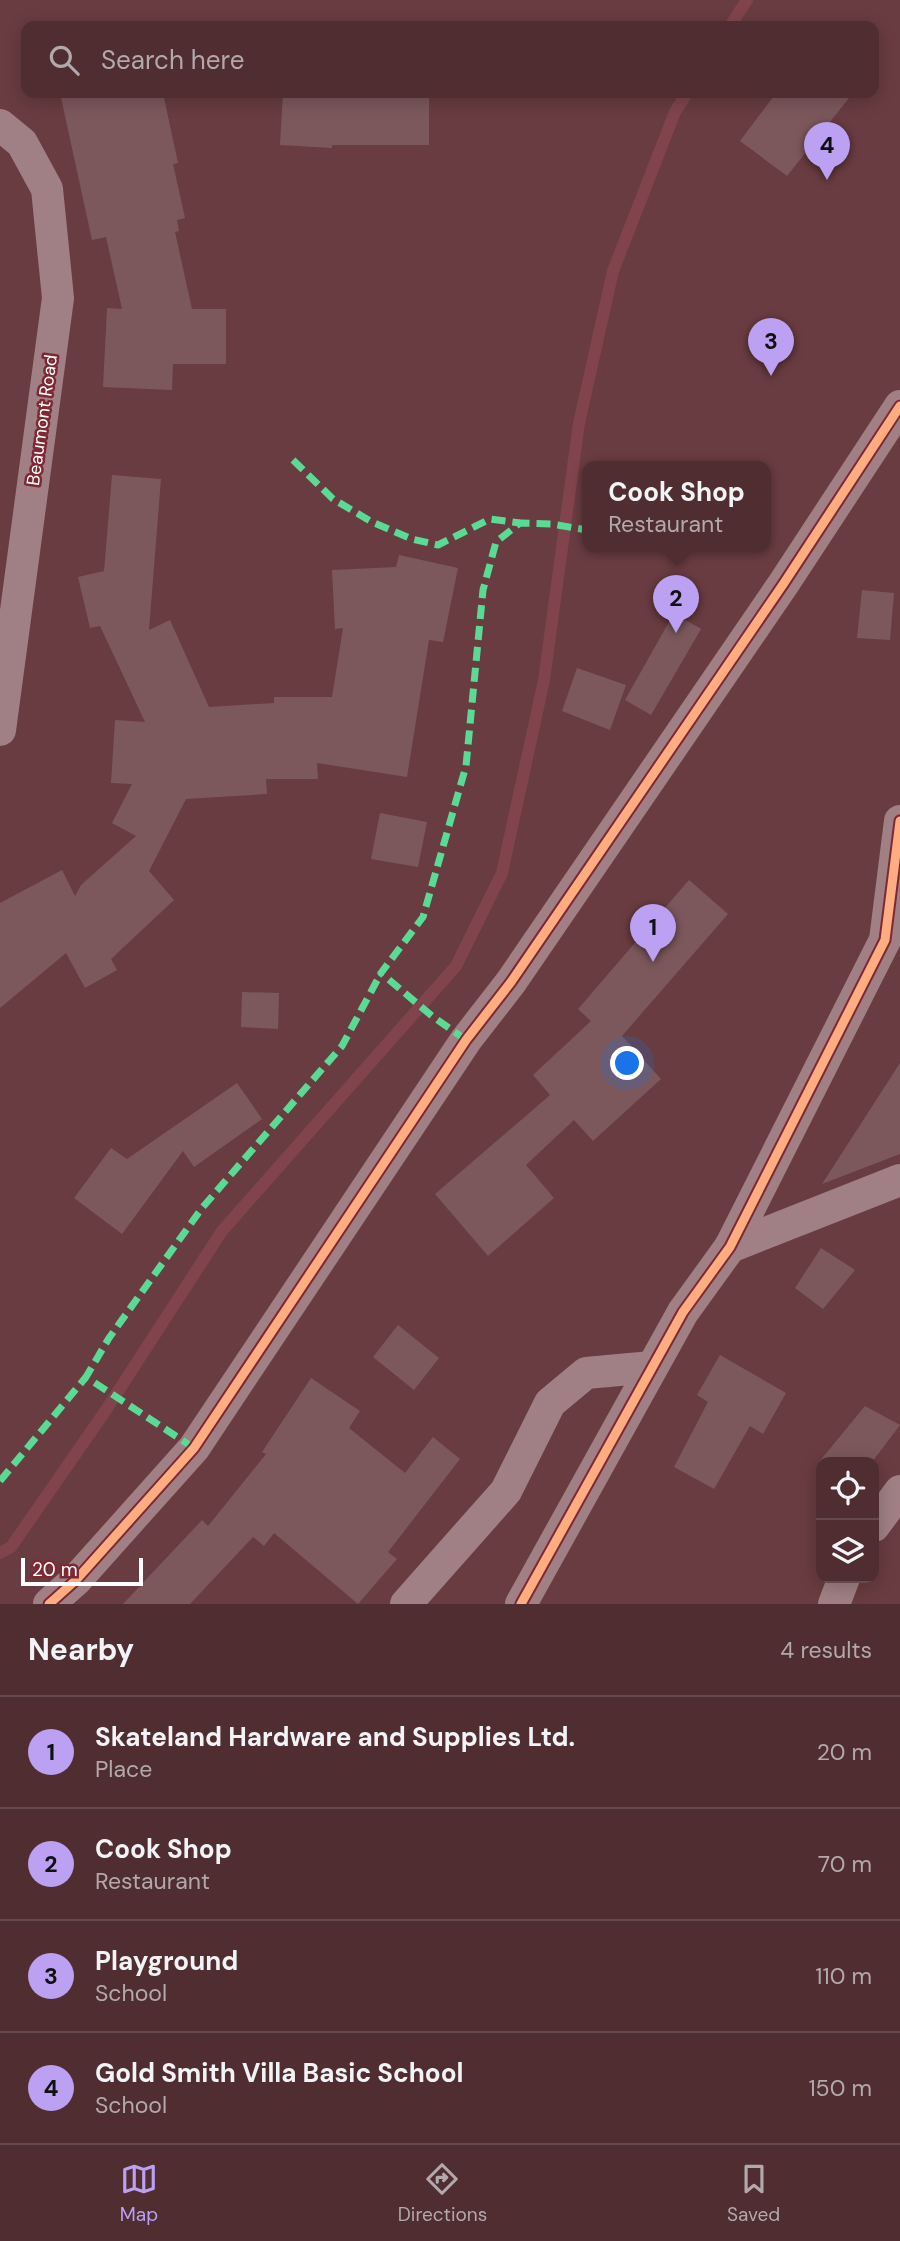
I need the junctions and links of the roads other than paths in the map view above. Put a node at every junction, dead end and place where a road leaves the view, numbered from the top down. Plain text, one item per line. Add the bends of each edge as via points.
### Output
1 (0, 125) edge
2 (900, 406) edge
3 (0, 730) edge
4 (900, 821) edge
5 (900, 1180) edge
6 (730, 1247) junction
7 (652, 1367) junction
8 (900, 1491) edge
9 (878, 1520) edge
10 (842, 1583) edge
11 (49, 1604) edge
12 (405, 1604) edge
13 (522, 1604) edge
14 (834, 1604) edge

1 - 3 street, Beaumont Road via 22,143 47,189 58,298
2 - 11 street via 511,982 466,1040 194,1448
4 - 6 street via 885,940
5 - 6 street
6 - 7 street via 683,1312
7 - 12 street via 586,1373 550,1403 506,1491
7 - 13 street
8 - 9 street
10 - 14 street

